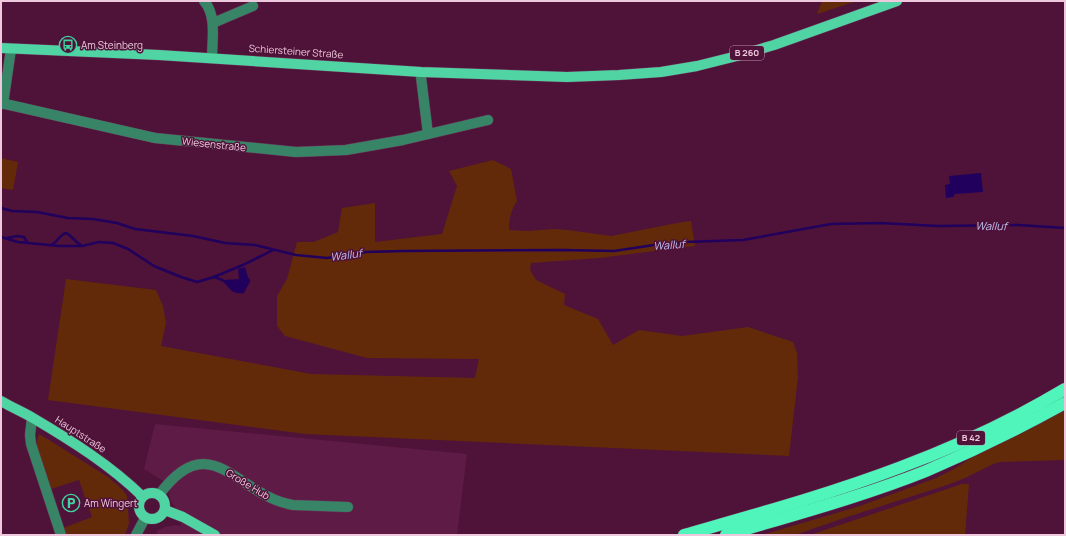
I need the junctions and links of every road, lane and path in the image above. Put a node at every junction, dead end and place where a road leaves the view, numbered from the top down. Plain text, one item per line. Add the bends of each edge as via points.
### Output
1 (204, 1) edge
2 (897, 1) edge
3 (253, 6) dead end
4 (213, 23) junction
5 (6, 48) edge
6 (212, 58) junction
7 (421, 77) dead end
8 (2, 103) edge
9 (488, 120) dead end
10 (428, 134) junction
11 (1065, 390) edge
12 (1, 401) edge
13 (1065, 403) edge
14 (32, 418) junction
15 (159, 495) junction
16 (142, 496) junction
17 (348, 507) dead end
18 (164, 510) junction
19 (145, 518) junction
20 (61, 535) edge
21 (136, 535) edge
22 (215, 535) edge
23 (684, 535) edge
24 (726, 535) edge

1 - 4 street via 208,5
2 - 6 main road, Schiersteiner Straße / B 260 via 737,56 697,66 619,76 421,72
3 - 4 street
4 - 6 street
5 - 6 main road, Schiersteiner Straße / B 260
5 - 8 street, Wiesenstraße via 10,56
7 - 10 street
8 - 10 street, Wiesenstraße via 155,138 296,152 346,150
9 - 10 street, Wiesenstraße
11 - 23 highway, B 42 via 983,432 902,467
12 - 14 main road, Hauptstraße
13 - 24 highway, B 42 via 1001,437 925,471 877,489
14 - 16 main road, Hauptstraße via 99,460
14 - 20 street via 31,444
15 - 16 main road via 148,493
15 - 17 street, Große Hub via 180,472 195,465 210,464 285,504
15 - 18 main road via 164,502
16 - 19 main road via 138,506
18 - 19 main road via 157,519
18 - 22 main road via 183,517
19 - 21 street

